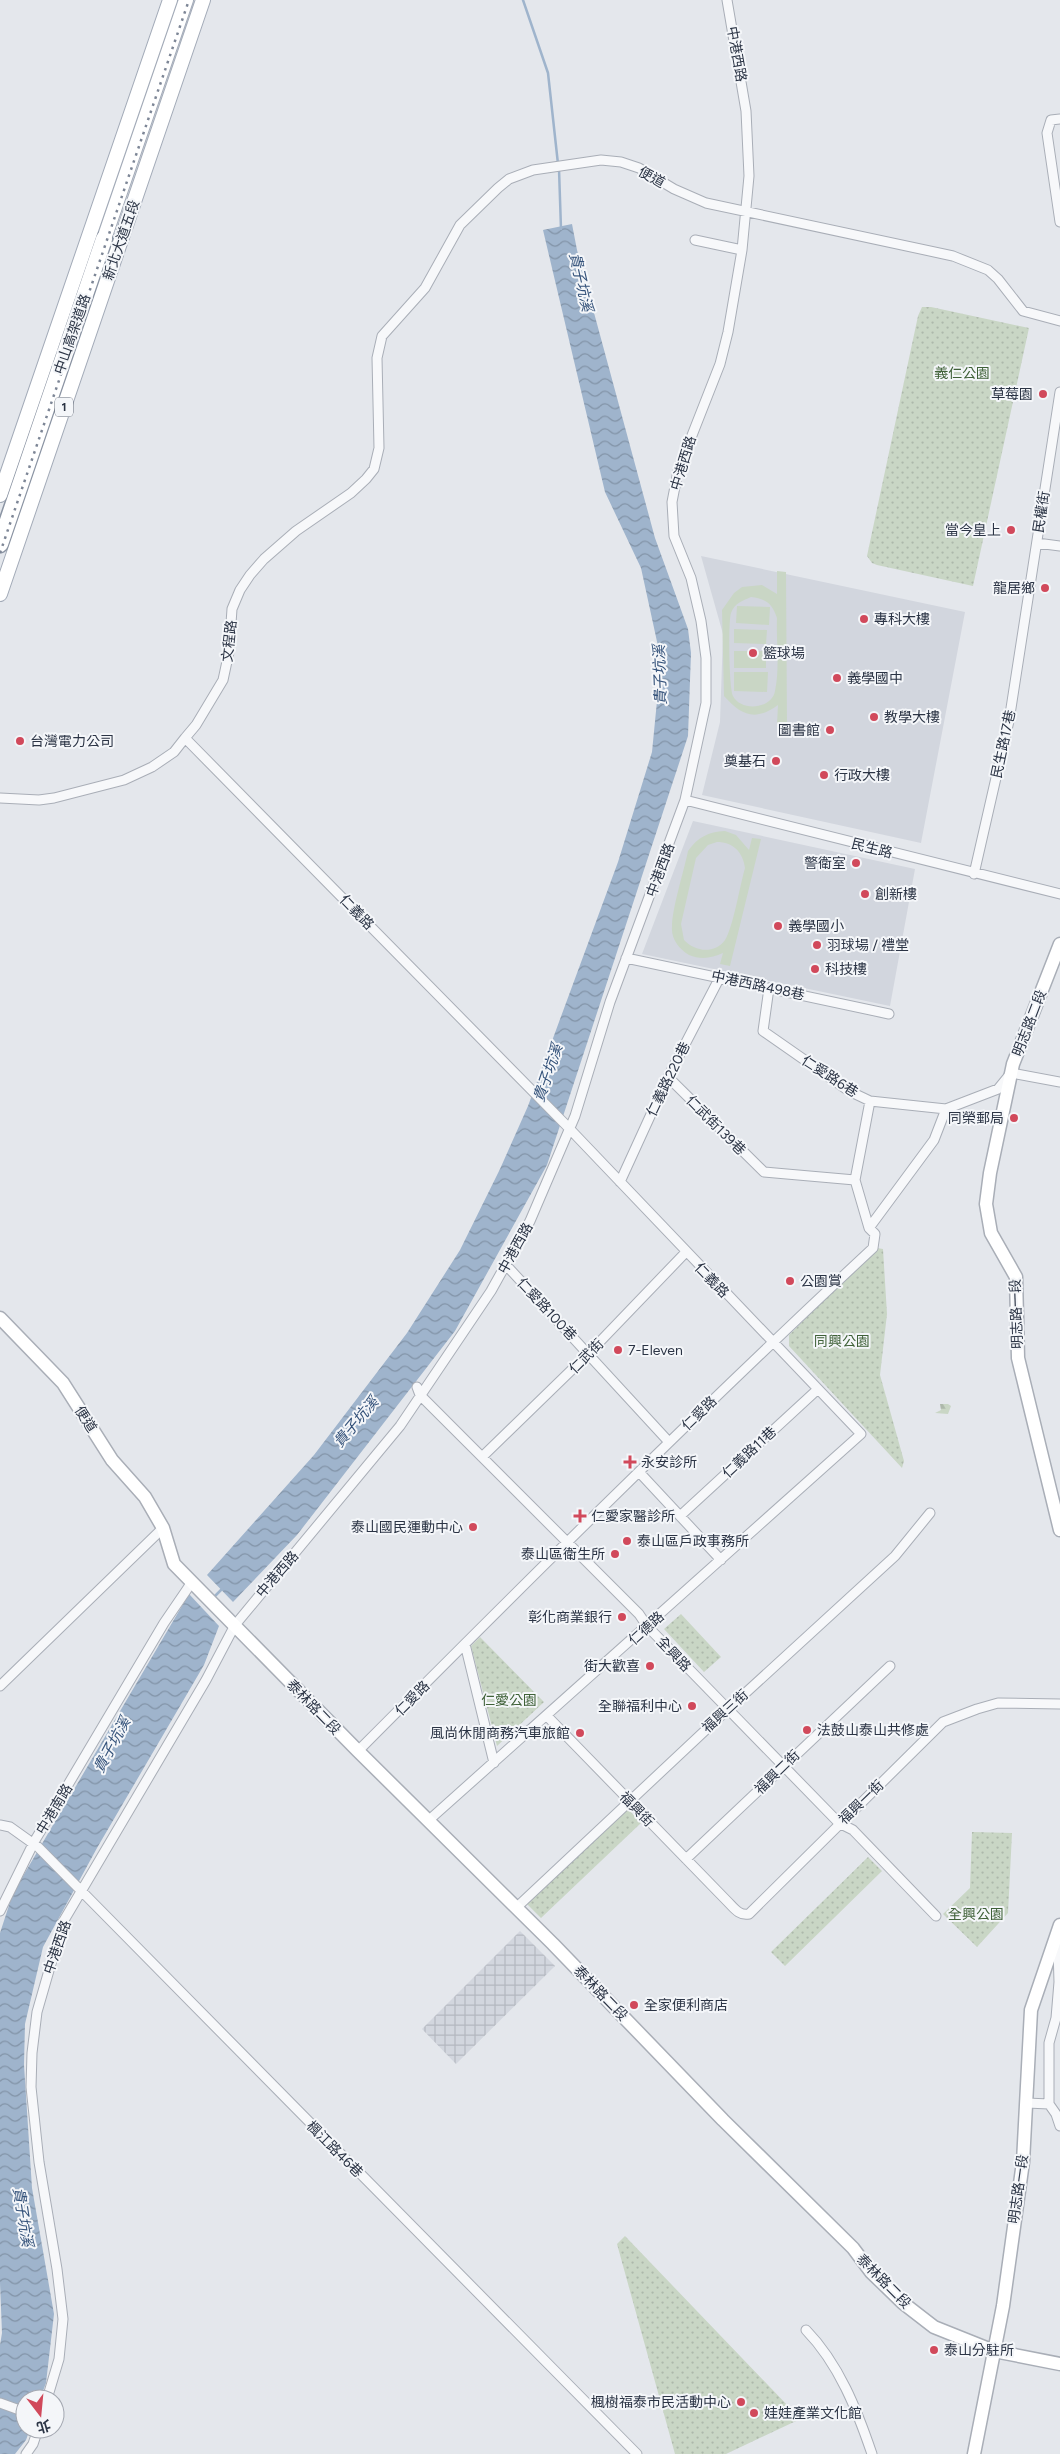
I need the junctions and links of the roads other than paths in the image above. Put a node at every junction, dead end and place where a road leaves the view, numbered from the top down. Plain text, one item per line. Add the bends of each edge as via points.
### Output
1 (170, 0) edge
2 (186, 0) edge
3 (203, 0) edge
4 (727, 0) edge
5 (1060, 119) edge
6 (747, 212) junction
7 (1060, 222) edge
8 (104, 238) joint
9 (695, 240) dead end
10 (742, 250) junction
11 (1060, 320) edge
12 (1060, 392) edge
13 (377, 394) joint
14 (0, 495) edge
15 (1037, 543) junction
16 (0, 544) edge
17 (1060, 546) edge
18 (0, 593) edge
19 (1026, 613) joint
20 (185, 738) junction
21 (0, 798) edge
22 (685, 800) junction
23 (974, 874) junction
24 (1060, 894) edge
25 (1060, 944) edge
26 (626, 958) junction
27 (720, 977) junction
28 (769, 988) junction
29 (889, 1014) dead end
30 (1011, 1074) junction
31 (668, 1078) junction
32 (1060, 1082) edge
33 (870, 1102) junction
34 (946, 1109) junction
35 (567, 1127) junction
36 (855, 1180) junction
37 (620, 1182) junction
38 (869, 1228) junction
39 (686, 1252) junction
40 (506, 1265) junction
41 (0, 1318) edge
42 (772, 1342) junction
43 (589, 1353) junction
44 (818, 1389) junction
45 (419, 1391) junction
46 (862, 1434) joint
47 (669, 1442) junction
48 (482, 1456) junction
49 (639, 1472) junction
50 (930, 1512) dead end
51 (680, 1516) junction
52 (163, 1528) junction
53 (1060, 1530) edge
54 (568, 1542) junction
55 (721, 1560) junction
56 (174, 1564) joint
57 (194, 1584) junction
58 (231, 1622) junction
59 (647, 1626) junction
60 (465, 1644) junction
61 (890, 1666) dead end
62 (0, 1686) edge
63 (1060, 1704) edge
64 (728, 1709) junction
65 (547, 1716) junction
66 (358, 1752) junction
67 (494, 1763) junction
68 (783, 1766) junction
69 (629, 1800) junction
70 (429, 1820) junction
71 (839, 1823) junction
72 (0, 1825) edge
73 (36, 1844) junction
74 (686, 1859) junction
75 (80, 1889) junction
76 (727, 1901) joint
77 (517, 1908) junction
78 (0, 1911) edge
79 (936, 1916) dead end
80 (1060, 1925) edge
81 (1055, 1941) junction
82 (1027, 2103) junction
83 (1049, 2104) junction
84 (1060, 2126) edge
85 (806, 2330) dead end
86 (994, 2350) junction
87 (1060, 2364) edge
88 (50, 2389) edge
89 (0, 2403) edge
90 (15, 2408) edge
91 (35, 2439) edge
92 (26, 2454) edge
93 (637, 2454) edge
94 (872, 2454) edge
95 (974, 2454) edge

1 - 14 main road, 1
2 - 8 main road, 新北大道五段 / 1
3 - 18 main road, 新北大道五段 / 1
4 - 6 street, 中港西路 via 746,111
5 - 7 street via 1051,120 1047,133
6 - 10 street, 中港西路
6 - 11 street, 便道 via 972,262 998,279 1018,307 1029,314
6 - 13 street, 便道 via 706,203 621,162 601,160 533,170 504,184 460,224 420,294 388,327 378,346
8 - 16 highway, 中山高架道路 / 1
9 - 10 street
10 - 22 street, 中港西路 via 720,364 678,470 672,502 674,536 690,578 706,658 706,704
12 - 15 street, 民權街
13 - 20 street, 文程路 via 378,448 374,469 351,492 296,531 250,575 232,609 223,680
15 - 17 street, 民權街
15 - 19 street, 民權街
19 - 23 street, 民生路17巷 via 1009,721
20 - 21 street, 文程路 via 174,752 124,780 54,798
20 - 35 street, 仁義路
22 - 23 street, 民生路
22 - 26 street, 中港西路
23 - 24 street, 民生路
25 - 30 main road, 明志路二段
26 - 27 street, 中港西路498巷
26 - 35 street, 中港西路
27 - 28 street, 中港西路498巷
27 - 31 street, 仁義路220巷
28 - 29 street, 中港西路498巷
28 - 33 street, 仁愛路6巷 via 763,1031
30 - 32 street
30 - 34 street via 998,1089
30 - 53 main road, 明志路一段 via 988,1182 987,1214 996,1243 1016,1277 1018,1358
31 - 36 street, 仁武街139巷 via 764,1172
31 - 37 street, 仁義路220巷
33 - 34 street, 仁愛路6巷
33 - 36 street
34 - 38 street via 934,1140
35 - 37 street, 仁義路
35 - 40 street, 中港西路 via 530,1221
36 - 38 street
37 - 39 street, 仁義路
38 - 42 street, 仁愛路 via 875,1234 873,1248
39 - 42 street, 仁義路
39 - 43 street, 仁武街
40 - 43 street, 仁愛路100巷
40 - 45 street, 中港西路
41 - 52 main road, 便道 via 63,1383 112,1460 145,1497
42 - 44 street, 仁義路
42 - 47 street, 仁愛路
43 - 47 street, 仁愛路100巷
43 - 48 street, 仁武街
44 - 46 street, 仁義路
44 - 51 street, 仁義路11巷
45 - 48 street, 全興路
45 - 58 street, 中港西路 via 400,1426 339,1501
46 - 55 street, 仁德路
47 - 49 street, 仁愛路
48 - 54 street, 全興路
49 - 51 street
49 - 54 street, 仁愛路
50 - 64 street, 福興三街 via 895,1556
51 - 55 street
52 - 56 main road, 便道
52 - 62 street
54 - 59 street, 全興路 via 640,1614
54 - 60 street, 仁愛路
55 - 59 street, 仁德路
56 - 57 main road, 泰林路二段
57 - 58 main road, 泰林路二段
57 - 73 street, 中港南路 via 164,1623
58 - 66 main road, 泰林路二段
58 - 75 street, 中港西路 via 206,1680
59 - 64 street, 全興路
59 - 65 street, 仁德路
60 - 66 street, 仁愛路
60 - 67 street
61 - 68 street, 福興二街
63 - 71 street, 福興一街 via 998,1703 943,1722
64 - 68 street, 全興路
64 - 69 street, 福興三街
65 - 67 street, 仁德路
65 - 69 street, 福興街
66 - 70 main road, 泰林路二段
67 - 70 street, 仁德路
68 - 71 street, 全興路
68 - 74 street, 福興二街
69 - 74 street, 福興街
69 - 77 street, 福興三街
70 - 77 main road, 泰林路二段
71 - 76 street, 福興一街 via 749,1914 740,1914
71 - 79 street, 全興路 via 853,1830
72 - 73 street, 楓江路46巷 via 10,1827
73 - 75 street, 楓江路46巷
73 - 78 street, 中港南路
74 - 76 street, 福興街
75 - 88 street, 中港西路 via 60,1931 37,2012 32,2053 31,2087 39,2162 63,2319 59,2360
75 - 93 street, 楓江路46巷
77 - 86 main road, 泰林路二段 via 852,2248 903,2304 934,2327
80 - 81 main road, 明志路一段
81 - 82 main road, 明志路一段 via 1031,2010
81 - 83 street via 1059,1982 1050,2043
82 - 83 street
82 - 86 main road, 明志路一段 via 1023,2162
83 - 84 street
85 - 94 street via 837,2371 858,2413
86 - 87 main road, 泰林路二段
86 - 95 main road, 明志路一段
89 - 90 street
91 - 92 street

